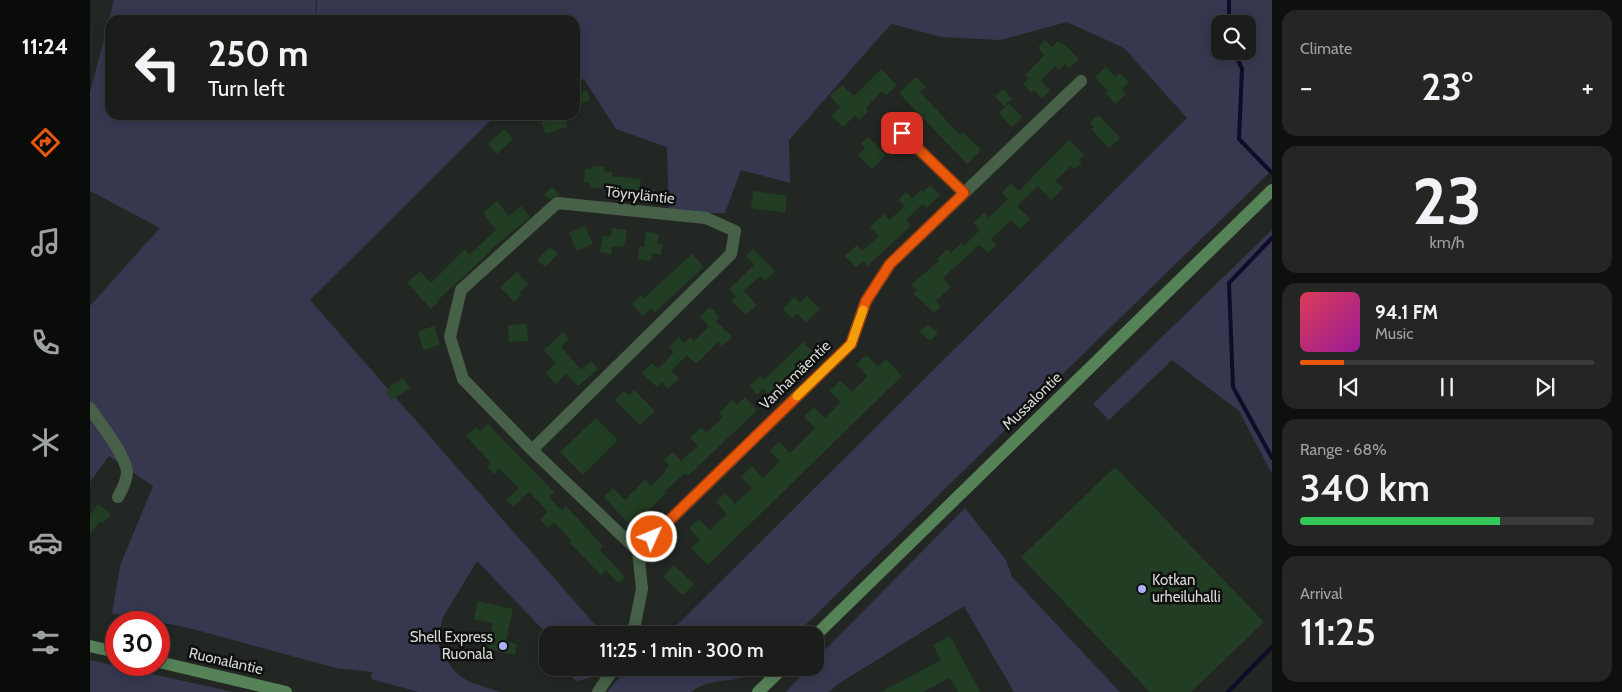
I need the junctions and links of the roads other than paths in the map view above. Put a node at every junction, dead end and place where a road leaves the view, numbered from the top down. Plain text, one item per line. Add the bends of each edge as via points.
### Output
1 (1081, 81) dead end
2 (889, 121) dead end
3 (1272, 190) edge
4 (964, 193) junction
5 (90, 408) edge
6 (532, 450) junction
7 (118, 497) dead end
8 (638, 551) junction
9 (634, 626) edge
10 (824, 627) edge
11 (90, 646) edge
12 (105, 649) edge
13 (170, 665) edge
14 (609, 676) edge
15 (775, 676) edge
16 (286, 692) edge
17 (598, 692) edge
18 (758, 692) edge

1 - 4 street, Vanhamäentie
2 - 4 street
3 - 10 main road, Mussalontie
4 - 8 street, Vanhamäentie via 890,264 866,301 851,344
5 - 7 street via 127,471
6 - 6 street, Töyryläntie via 463,379 450,337 461,290 557,203 706,218 735,231 731,254
6 - 8 street, Töyryläntie
8 - 9 street via 642,589
11 - 12 main road
13 - 16 main road, Ruonalantie
14 - 17 street
15 - 18 main road

